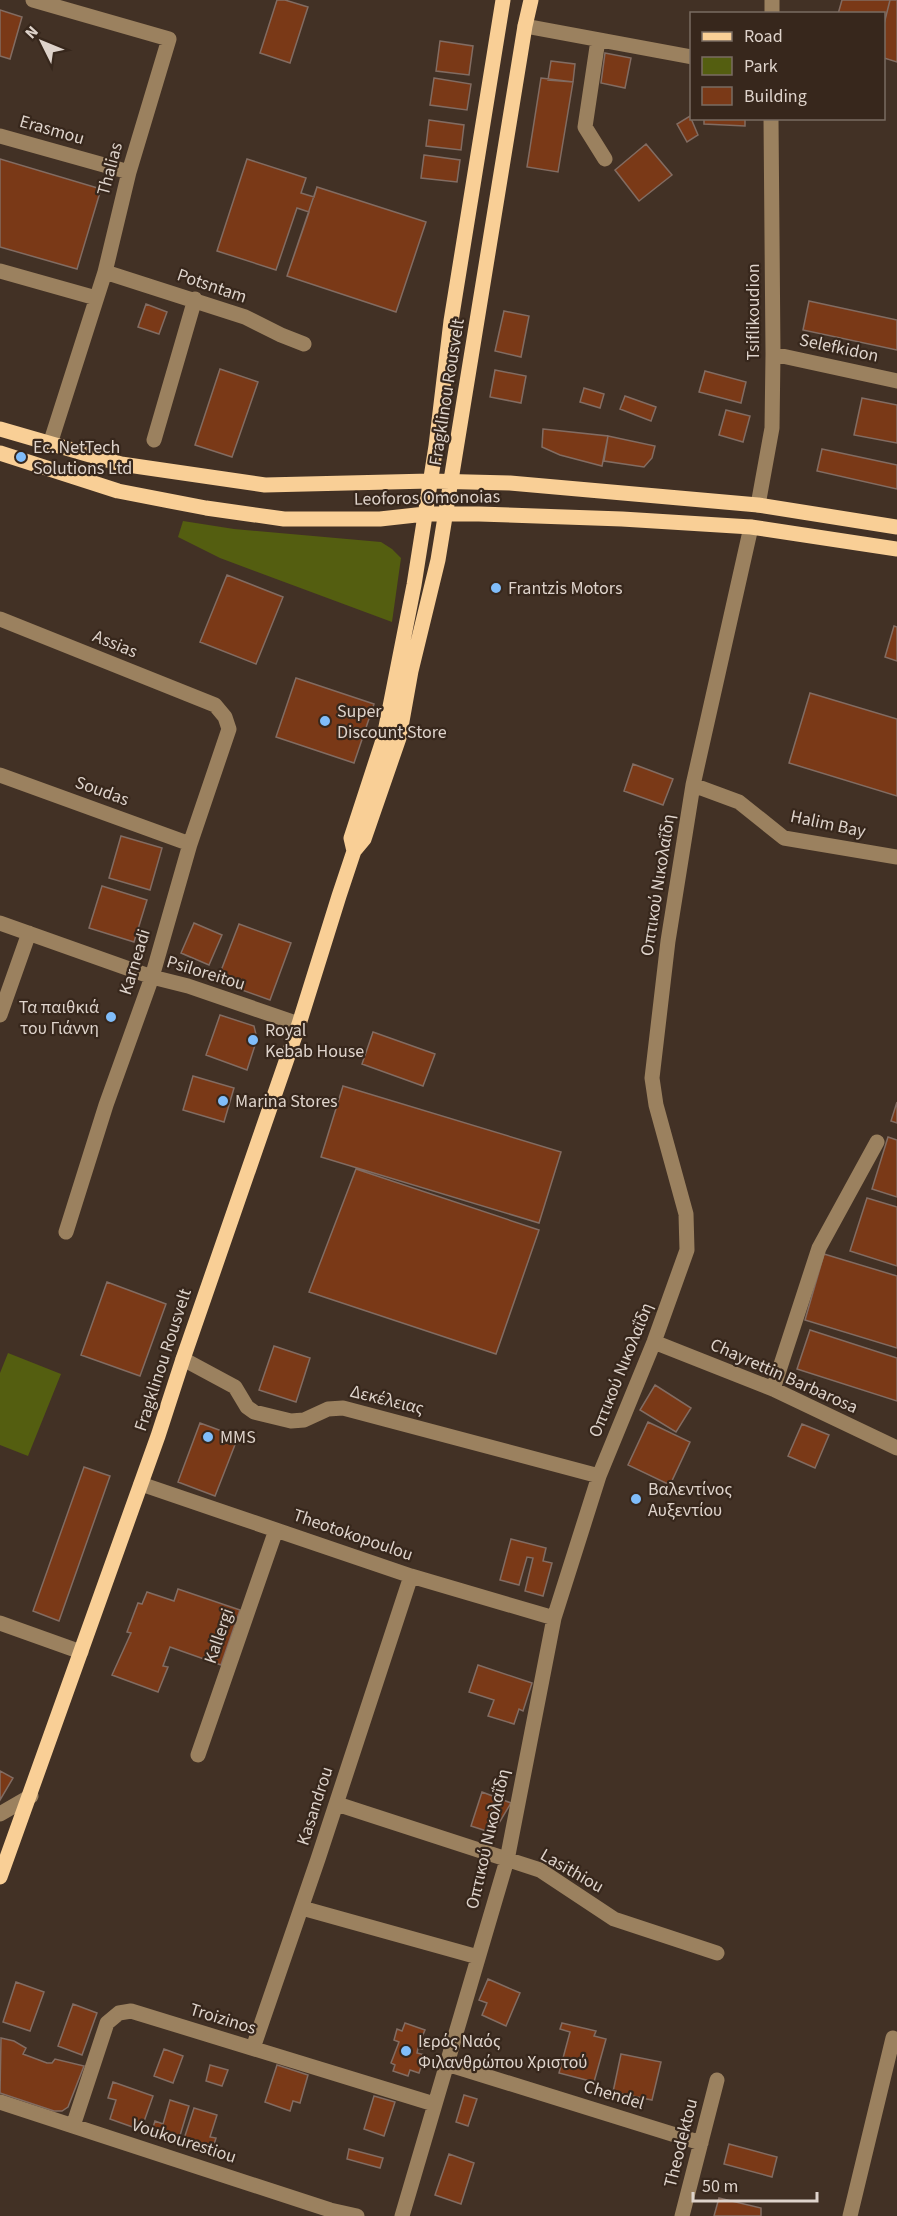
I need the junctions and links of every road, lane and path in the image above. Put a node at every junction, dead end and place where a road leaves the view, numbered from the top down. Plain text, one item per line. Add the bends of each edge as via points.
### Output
1 (33, 0) edge
2 (502, 0) edge
3 (531, 0) edge
4 (525, 26) junction
5 (598, 40) junction
6 (690, 57) edge
7 (771, 120) edge
8 (0, 136) edge
9 (605, 159) dead end
10 (129, 172) junction
11 (0, 271) edge
12 (105, 272) junction
13 (96, 298) junction
14 (195, 299) junction
15 (303, 344) dead end
16 (773, 354) junction
17 (897, 381) edge
18 (0, 429) edge
19 (154, 440) dead end
20 (50, 444) junction
21 (0, 453) edge
22 (430, 481) junction
23 (452, 481) junction
24 (758, 505) junction
25 (425, 514) junction
26 (446, 514) junction
27 (752, 527) junction
28 (897, 527) edge
29 (897, 549) edge
30 (0, 619) edge
31 (215, 705) joint
32 (0, 776) edge
33 (693, 785) junction
34 (190, 844) junction
35 (354, 851) junction
36 (897, 857) edge
37 (0, 923) edge
38 (29, 933) junction
39 (152, 977) junction
40 (0, 1015) edge
41 (299, 1024) junction
42 (877, 1142) dead end
43 (66, 1232) dead end
44 (654, 1342) junction
45 (183, 1359) junction
46 (774, 1389) junction
47 (897, 1448) edge
48 (599, 1476) junction
49 (141, 1484) junction
50 (276, 1530) junction
51 (411, 1576) junction
52 (554, 1618) junction
53 (0, 1623) edge
54 (81, 1652) junction
55 (198, 1755) dead end
56 (31, 1796) junction
57 (337, 1804) junction
58 (0, 1814) edge
59 (507, 1860) junction
60 (0, 1877) edge
61 (302, 1908) junction
62 (717, 1953) dead end
63 (478, 1957) junction
64 (893, 2038) dead end
65 (253, 2048) junction
66 (447, 2064) junction
67 (717, 2080) dead end
68 (0, 2102) edge
69 (434, 2104) junction
70 (73, 2126) junction
71 (701, 2143) junction
72 (357, 2216) edge
73 (402, 2216) edge
74 (682, 2216) edge
75 (850, 2216) edge

1 - 10 street, Thalias via 169,39
2 - 22 main road, Fragklinou Rousvelt
3 - 4 main road, Fragklinou Rousvelt
4 - 5 street
4 - 23 main road, Fragklinou Rousvelt
5 - 6 street
5 - 9 street via 585,126
7 - 16 street, Tsiflikoudion
8 - 10 street, Erasmou
10 - 12 street, Thalias
11 - 13 street
12 - 13 street, Thalias
12 - 14 street, Potsntam
13 - 20 street, Thalias
14 - 15 street, Potsntam
14 - 19 street
16 - 17 street, Selefkidon
16 - 24 street, Tsiflikoudion via 772,428
18 - 20 main road, Leoforos Omonoias
20 - 22 main road, Leoforos Omonoias via 121,464 265,485
21 - 25 main road, Leoforos Omonoias via 118,491 217,510 284,519 380,519
22 - 23 main road, Leoforos Omonoias
22 - 25 main road, Fragklinou Rousvelt
23 - 24 main road, Leoforos Omonoias
23 - 26 main road, Fragklinou Rousvelt
24 - 28 main road, Leoforos Omonoias
25 - 26 main road, Leoforos Omonoias
25 - 35 main road, Fragklinou Rousvelt via 384,737 351,838
26 - 27 main road, Leoforos Omonoias
26 - 35 main road, Fragklinou Rousvelt via 399,738 364,839
27 - 29 main road, Leoforos Omonoias
27 - 33 street, Οπτικού Νικολαΐδη
30 - 31 street, Assias
31 - 34 street, Karneadi via 229,729
32 - 34 street, Soudas
33 - 36 street, Halim Bay via 739,802 784,838
33 - 44 street, Οπτικού Νικολαΐδη via 668,941 652,1078 686,1214 687,1250
34 - 39 street, Karneadi
35 - 41 main road, Fragklinou Rousvelt
37 - 38 street, Psiloreitou
38 - 39 street, Psiloreitou
38 - 40 street
39 - 41 street, Psiloreitou
39 - 43 street, Karneadi
41 - 45 main road, Fragklinou Rousvelt
42 - 46 street via 819,1248
44 - 46 street, Chayrettin Barbarosa
44 - 48 street, Οπτικού Νικολαΐδη
45 - 48 street, Δεκέλειας via 235,1387 254,1412 291,1421 343,1408
45 - 49 main road, Fragklinou Rousvelt
46 - 47 street, Chayrettin Barbarosa
48 - 52 street, Οπτικού Νικολαΐδη
49 - 50 street, Theotokopoulou
49 - 54 main road, Fragklinou Rousvelt
50 - 51 street, Theotokopoulou
50 - 55 street, Kallergi
51 - 52 street, Theotokopoulou
51 - 57 street, Kasandrou
52 - 59 street, Οπτικού Νικολαΐδη
53 - 54 street
54 - 56 main road, Fragklinou Rousvelt
56 - 58 street
56 - 60 main road, Fragklinou Rousvelt
57 - 59 street, Lasithiou
57 - 61 street, Kasandrou
59 - 62 street, Lasithiou via 540,1870 614,1919
59 - 63 street, Οπτικού Νικολαΐδη
61 - 63 street
61 - 65 street, Kasandrou
63 - 66 street, Οπτικού Νικολαΐδη
64 - 75 street
65 - 69 street, Troizinos
65 - 70 street, Troizinos via 131,2011 118,2013 107,2023
66 - 69 street, Οπτικού Νικολαΐδη
66 - 71 street, Chendel
67 - 71 street, Theodektou
68 - 70 street, Voukourestiou
69 - 73 street, Οπτικού Νικολαΐδη
70 - 72 street, Voukourestiou
71 - 74 street, Theodektou

